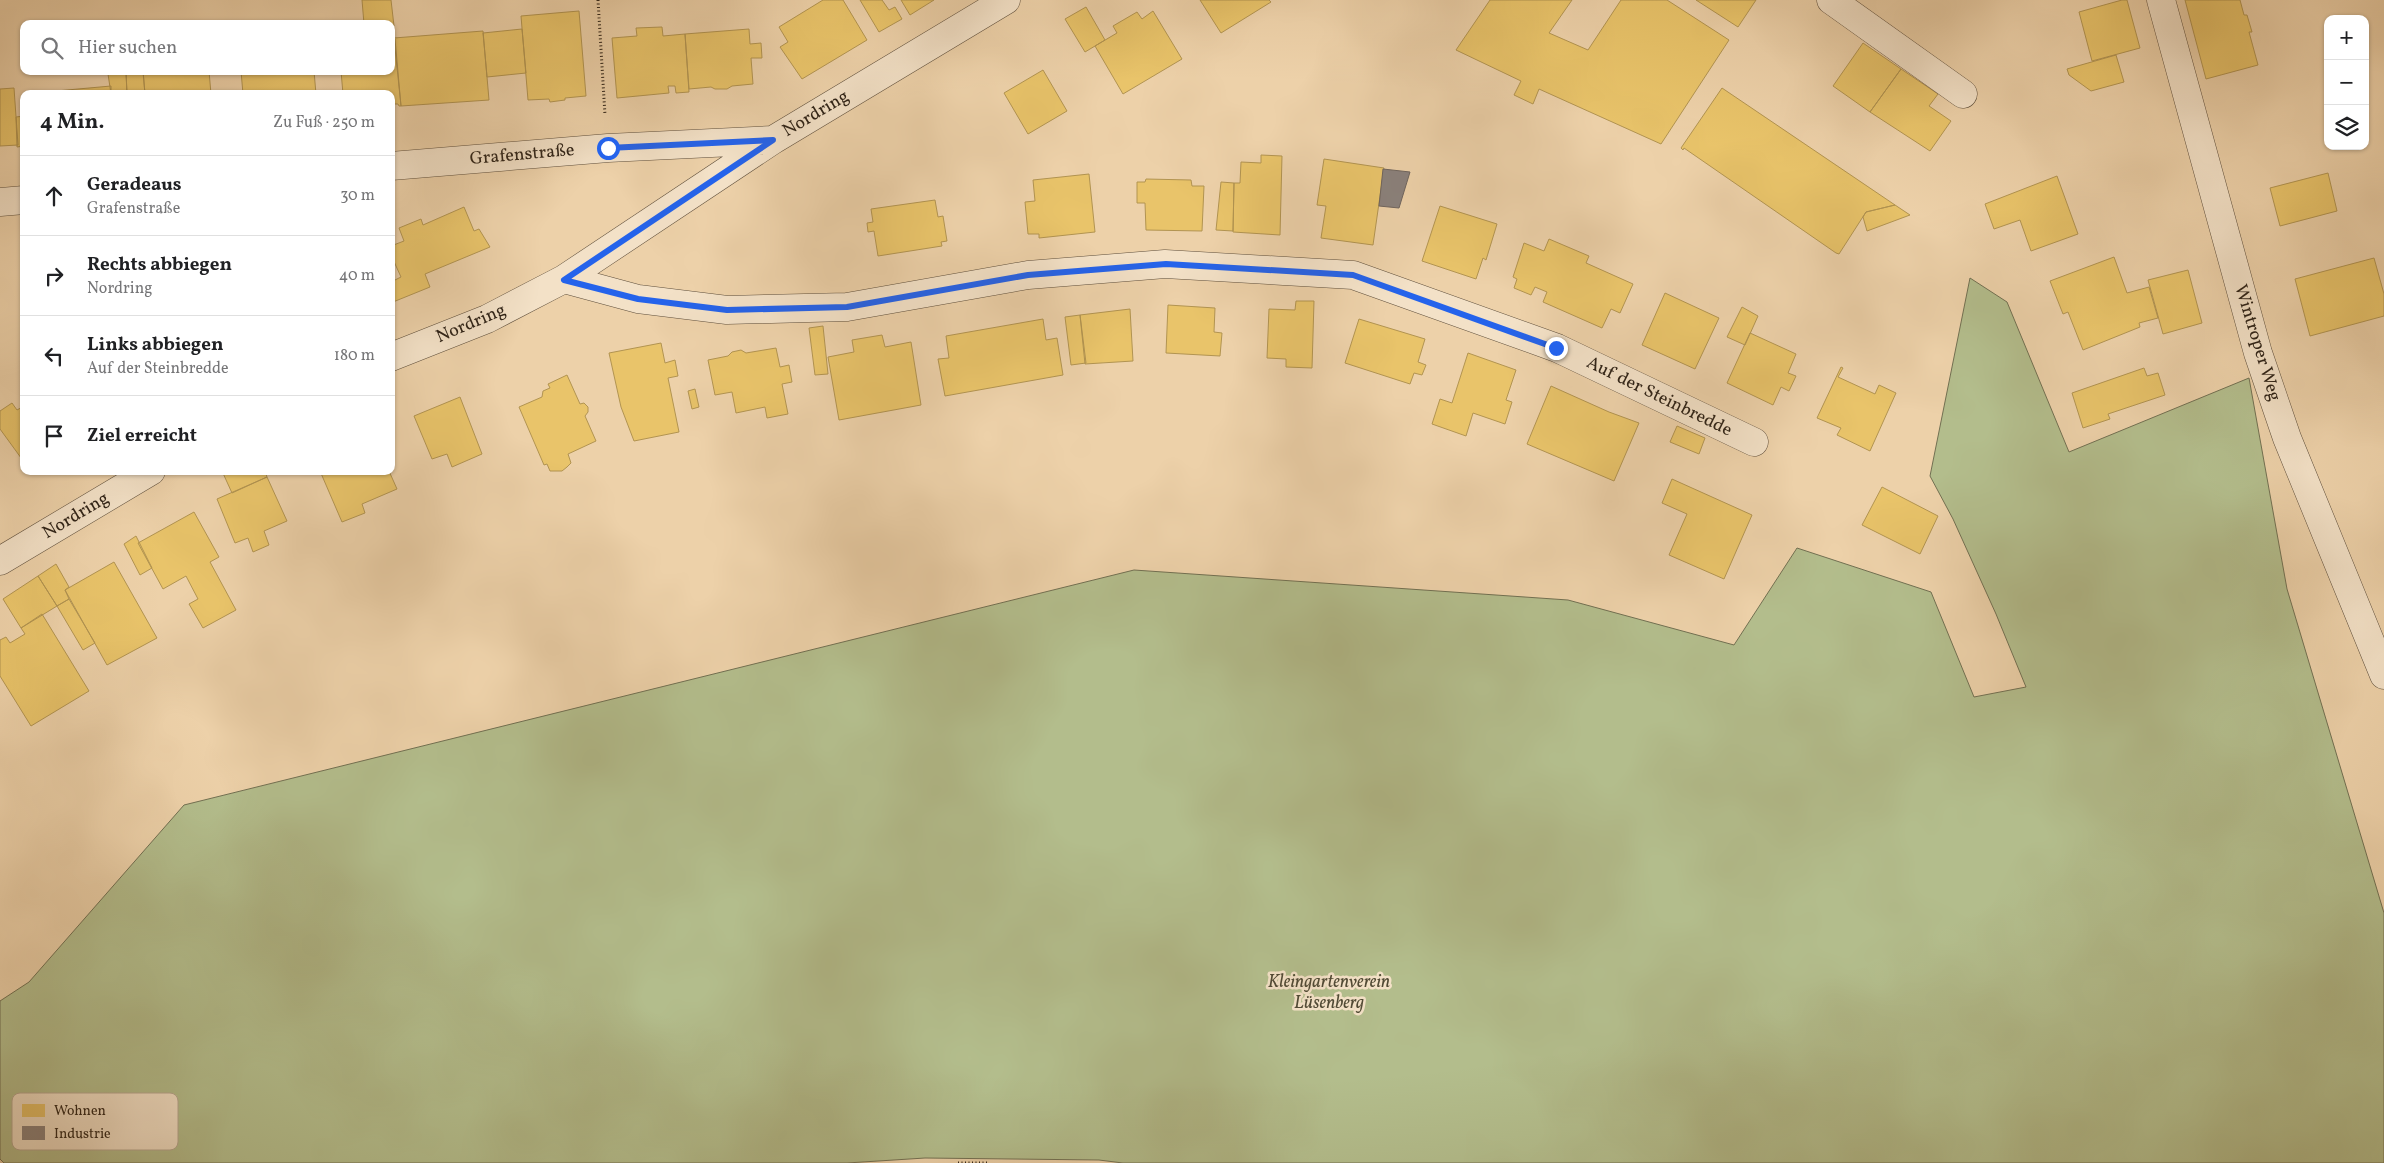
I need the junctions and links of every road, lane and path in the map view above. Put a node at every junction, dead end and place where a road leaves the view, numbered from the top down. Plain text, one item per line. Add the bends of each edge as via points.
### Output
1 (598, 0) edge
2 (1006, 0) edge
3 (1831, 0) edge
4 (2161, 0) edge
5 (1963, 94) dead end
6 (773, 140) junction
7 (608, 148) junction
8 (395, 166) edge
9 (20, 200) edge
10 (0, 202) edge
11 (564, 280) junction
12 (395, 355) edge
13 (1754, 442) dead end
14 (144, 475) edge
15 (0, 561) edge
16 (2384, 675) edge
17 (958, 1163) edge
18 (987, 1163) edge

1 - 7 path
2 - 6 street, Nordring
3 - 5 street
4 - 16 street, Wintroper Weg via 2258,353 2287,438
6 - 7 street, Grafenstraße
6 - 11 street, Nordring
7 - 8 street, Grafenstraße
9 - 10 street
11 - 12 street, Nordring via 487,319
11 - 13 street, Auf der Steinbredde via 638,299 727,310 847,307 1028,275 1166,264 1353,275 1556,348
14 - 15 street, Nordring
17 - 18 path

